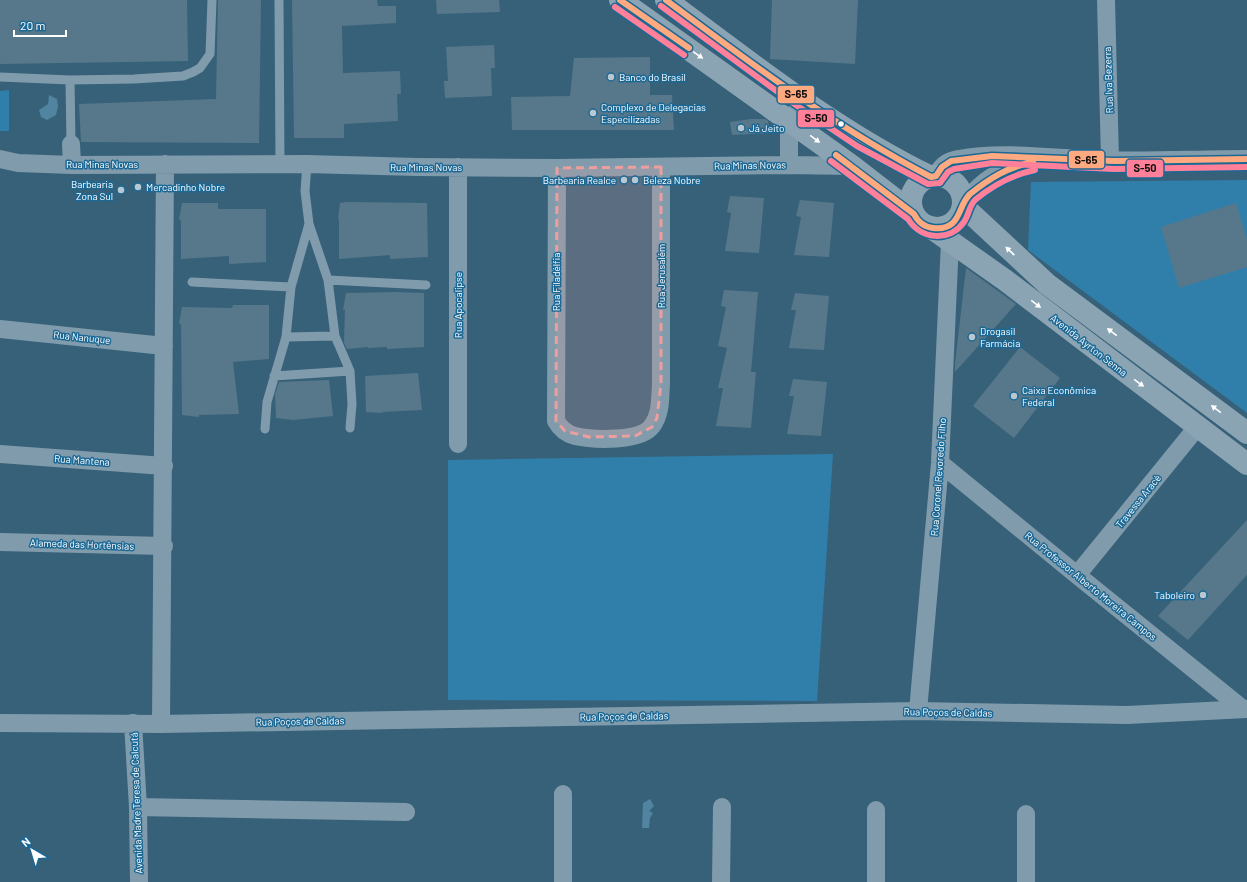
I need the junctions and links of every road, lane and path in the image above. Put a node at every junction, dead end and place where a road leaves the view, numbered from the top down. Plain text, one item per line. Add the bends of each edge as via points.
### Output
1 (212, 0) edge
2 (279, 0) edge
3 (620, 0) edge
4 (666, 0) edge
5 (1106, 0) edge
6 (0, 77) edge
7 (70, 80) junction
8 (804, 100) junction
9 (789, 121) junction
10 (71, 144) joint
11 (1052, 158) junction
12 (0, 159) edge
13 (1247, 159) edge
14 (1110, 160) junction
15 (165, 164) junction
16 (280, 164) junction
17 (306, 164) junction
18 (789, 164) junction
19 (72, 165) junction
20 (852, 166) junction
21 (458, 167) junction
22 (661, 167) junction
23 (557, 168) junction
24 (939, 172) junction
25 (963, 205) junction
26 (922, 221) junction
27 (308, 224) junction
28 (950, 241) junction
29 (328, 280) junction
30 (192, 282) dead end
31 (426, 285) dead end
32 (291, 287) junction
33 (0, 329) edge
34 (335, 336) junction
35 (286, 337) junction
36 (164, 346) junction
37 (350, 371) junction
38 (274, 376) junction
39 (556, 396) joint
40 (1198, 426) junction
41 (350, 428) dead end
42 (265, 430) dead end
43 (1247, 433) edge
44 (458, 444) dead end
45 (0, 454) edge
46 (940, 463) junction
47 (1247, 464) edge
48 (164, 466) junction
49 (0, 542) edge
50 (164, 546) junction
51 (1077, 575) junction
52 (1245, 709) edge
53 (918, 711) junction
54 (0, 723) edge
55 (137, 723) junction
56 (162, 724) junction
57 (563, 794) dead end
58 (142, 807) junction
59 (722, 807) dead end
60 (876, 810) dead end
61 (406, 812) dead end
62 (1026, 814) dead end
63 (139, 882) edge
64 (147, 882) edge
65 (563, 882) edge
66 (721, 882) edge
67 (876, 882) edge
68 (1026, 882) edge

1 - 7 lane via 210,54 200,68 193,72 163,78
2 - 16 lane
3 -> 9 main road, Avenida Ayrton Senna
4 - 8 main road
5 - 14 street, Rua Iva Bezerra
6 - 7 lane
7 - 10 lane
8 - 9 street
8 - 24 main road via 906,164
9 - 18 street
9 -> 20 main road, Avenida Ayrton Senna
10 - 19 street
11 - 14 street
11 - 24 street via 968,158
11 - 25 street via 1000,171 976,188
12 - 19 street, Rua Minas Novas via 18,163
13 - 14 street
15 - 16 street, Rua Minas Novas
15 - 19 street, Rua Minas Novas
15 - 36 street
16 - 17 street, Rua Minas Novas
17 - 21 street, Rua Minas Novas
17 - 27 lane
18 - 20 street, Rua Minas Novas
18 - 22 street, Rua Minas Novas
20 - 26 main road, Avenida Ayrton Senna
21 - 23 street, Rua Minas Novas
21 - 44 street, Rua Apocalipse
22 - 23 street, Rua Minas Novas
22 - 39 street, Rua Jerusalém via 660,410 652,427 635,436 575,436 565,432 556,421
23 - 39 street, Rua Filadélfia
24 - 25 main road via 958,187
24 - 26 main road via 921,181 912,194 911,204
25 - 26 main road via 960,214 943,228
43 -> 25 main road via 1047,284
26 - 28 main road, Avenida Ayrton Senna
27 - 29 lane
27 - 32 lane
28 -> 40 main road, Avenida Ayrton Senna
28 - 46 street, Rua Coronel Revoredo Filho
29 - 31 lane
29 - 34 lane
30 - 32 lane
32 - 35 lane
33 - 36 street, Rua Nanuque
34 - 35 lane
34 - 37 lane
35 - 38 lane
36 - 48 street
37 - 38 lane
37 - 41 lane
38 - 42 lane via 267,402
40 - 47 main road, Avenida Ayrton Senna
40 - 51 street, Travessa Aracè
45 - 48 street, Rua Mantena
46 - 51 street, Rua Professor Alberto Moreira Campos
46 - 53 street, Rua Coronel Revoredo Filho
48 - 50 street
49 - 50 street, Alameda das Hortênsias
50 - 56 street
51 - 52 street, Rua Professor Alberto Moreira Campos
52 - 53 street, Rua Poços de Caldas via 1127,715
53 - 56 street, Rua Poços de Caldas
54 - 55 street, Rua Poços de Caldas
55 - 56 street, Rua Poços de Caldas
55 - 58 street, Avenida Madre Teresa de Calcutá
57 - 65 street
58 - 61 street
58 - 63 street, Avenida Madre Teresa de Calcutá
58 - 64 street, Avenida Madre Teresa de Calcutá
59 - 66 street
60 - 67 street
62 - 68 street

